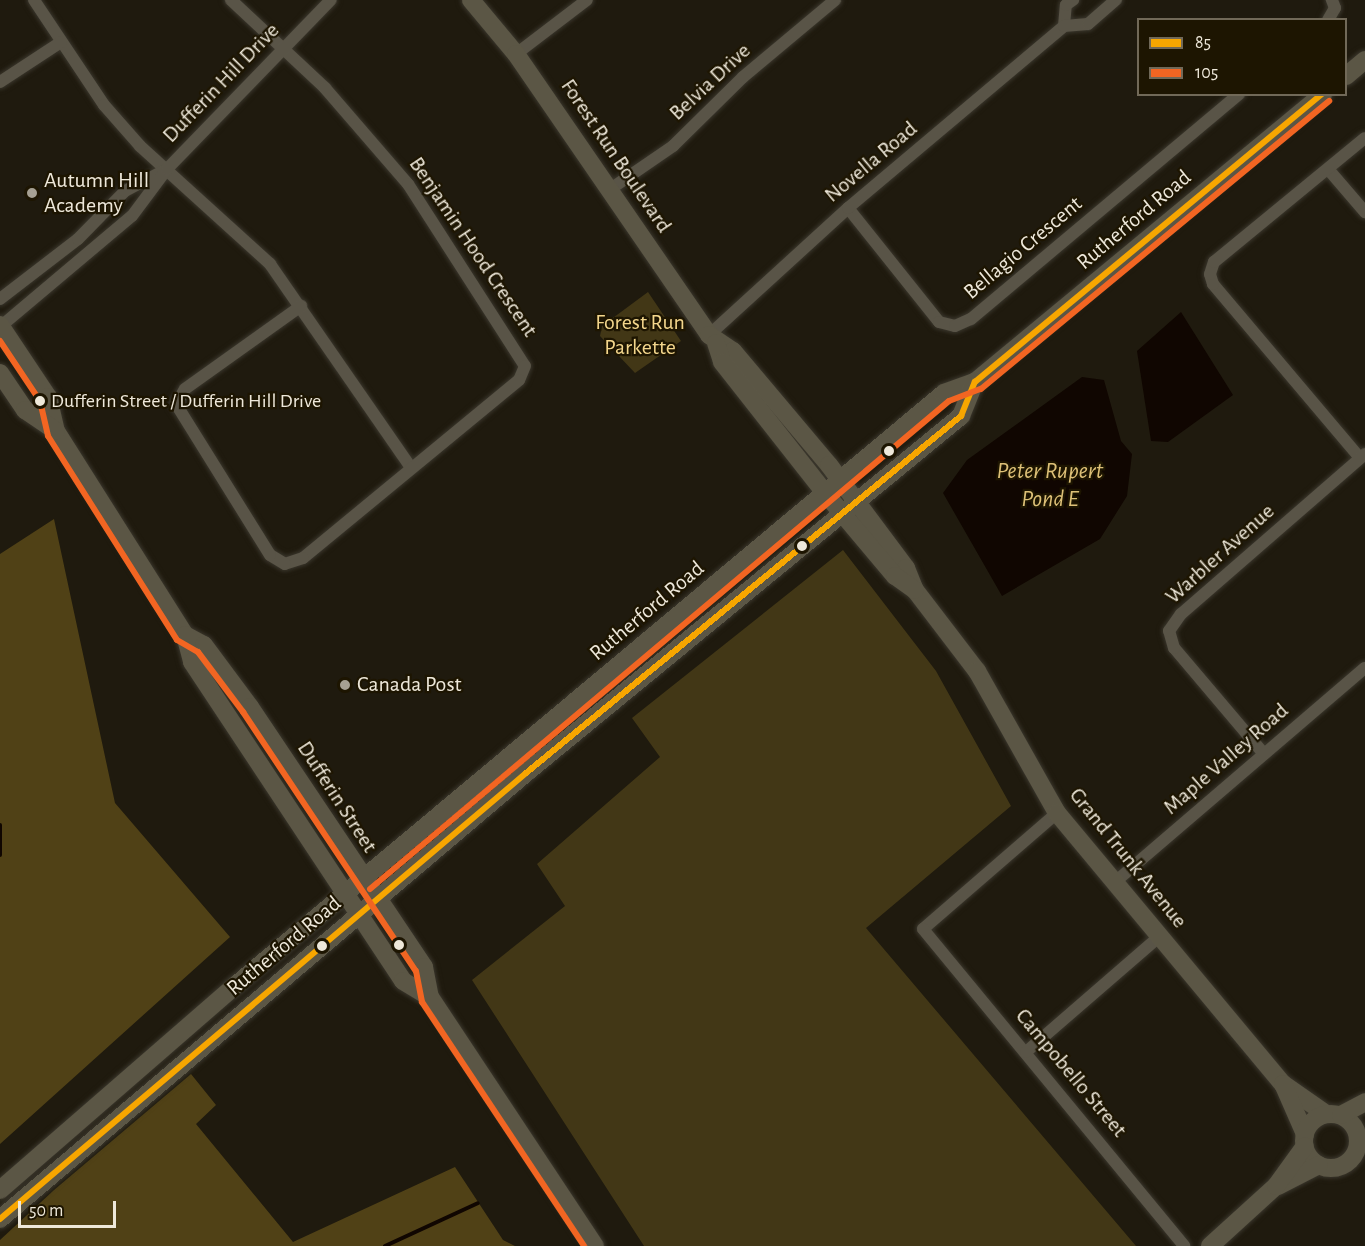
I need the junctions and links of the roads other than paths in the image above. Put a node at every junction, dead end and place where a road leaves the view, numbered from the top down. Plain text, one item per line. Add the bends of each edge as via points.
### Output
1 (33, 0) edge
2 (231, 0) edge
3 (331, 0) edge
4 (471, 0) edge
5 (587, 0) edge
6 (835, 0) edge
7 (1073, 0) edge
8 (1116, 0) edge
9 (1332, 0) edge
10 (1329, 18) edge
11 (1064, 26) junction
12 (61, 42) junction
13 (285, 46) junction
14 (516, 54) junction
15 (1365, 60) edge
16 (1347, 75) edge
17 (0, 82) edge
18 (1237, 96) edge
19 (1321, 96) edge
20 (1365, 138) edge
21 (1328, 169) junction
22 (167, 170) junction
23 (609, 190) junction
24 (848, 208) junction
25 (1365, 212) edge
26 (0, 299) edge
27 (301, 306) junction
28 (0, 326) edge
29 (713, 339) junction
30 (0, 373) edge
31 (975, 382) junction
32 (56, 431) junction
33 (1363, 456) edge
34 (411, 468) junction
35 (840, 480) junction
36 (825, 493) junction
37 (857, 501) junction
38 (842, 513) junction
39 (915, 590) junction
40 (185, 635) junction
41 (1365, 668) edge
42 (1264, 754) junction
43 (1057, 813) junction
44 (364, 882) junction
45 (1115, 882) junction
46 (345, 897) junction
47 (377, 901) junction
48 (358, 916) junction
49 (1160, 936) junction
50 (430, 997) junction
51 (1026, 1052) junction
52 (1283, 1084) junction
53 (1365, 1102) edge
54 (1333, 1115) junction
55 (1361, 1128) edge
56 (1305, 1140) junction
57 (1319, 1165) junction
58 (1276, 1186) junction
59 (0, 1190) edge
60 (0, 1219) edge
61 (595, 1246) edge
62 (1184, 1246) edge
63 (1210, 1246) edge

1 - 12 street
2 - 13 street
3 - 13 street, Dufferin Hill Drive
4 - 14 main road, Forest Run Boulevard
5 - 14 street
6 - 23 street, Belvia Drive via 743,77 673,146
7 - 11 street via 1066,5
8 - 11 street, Novella Road via 1088,24
9 - 10 street via 1335,8
11 - 24 street, Novella Road
12 - 17 street
12 - 22 street via 104,105
13 - 22 street, Dufferin Hill Drive
13 - 34 street, Benjamin Hood Crescent via 408,184 525,366 519,380
14 - 23 main road, Forest Run Boulevard
15 - 16 main road
18 - 24 street, Bellagio Crescent via 971,319 955,326 939,322
19 - 31 main road, Rutherford Road
20 - 21 street
21 - 25 street
21 - 33 street via 1214,262 1210,274 1213,284
22 - 26 street, Dufferin Hill Drive via 126,191 78,239
22 - 27 street via 270,264
22 - 28 street, Dufferin Hill Drive via 132,216
23 - 29 main road, Forest Run Boulevard
24 - 29 street, Novella Road
27 - 34 street
27 - 34 street via 185,389 176,404 270,555 285,564 303,558
28 - 32 main road, Dufferin Street via 48,397
29 - 35 main road, Forest Run Boulevard via 733,351
29 - 36 main road, Forest Run Boulevard via 722,362
30 - 32 main road, Dufferin Street via 25,410
31 - 35 main road, Rutherford Road via 944,393
31 - 37 main road, Rutherford Road via 961,416
32 - 40 main road, Dufferin Street
33 - 42 street, Warbler Avenue via 1181,614 1169,631 1174,648
35 - 36 main road, Rutherford Road
35 - 37 main road, Forest Run Boulevard
36 - 38 main road, Forest Run Boulevard
36 - 44 main road, Rutherford Road
37 - 38 main road, Rutherford Road
37 - 39 main road, Grand Trunk Avenue via 906,568
38 - 39 main road, Grand Trunk Avenue via 894,576
38 - 47 main road, Rutherford Road
39 - 43 main road, Grand Trunk Avenue via 977,671
40 - 44 main road, Dufferin Street via 204,645 250,707
40 - 46 main road, Dufferin Street via 192,663
41 - 42 street, Maple Valley Road
42 - 45 street, Maple Valley Road
43 - 45 main road, Grand Trunk Avenue
43 - 51 street, Campobello Street via 923,929
44 - 46 main road, Rutherford Road
44 - 47 main road, Dufferin Street
45 - 49 main road, Grand Trunk Avenue
46 - 48 main road, Dufferin Street
46 - 59 main road, Rutherford Road
47 - 48 main road, Rutherford Road
47 - 50 main road, Dufferin Street via 424,967
48 - 50 main road, Dufferin Street via 403,981
48 - 60 main road, Rutherford Road
49 - 51 street
49 - 52 main road, Grand Trunk Avenue
50 - 61 main road, Dufferin Street
51 - 62 street, Campobello Street
52 - 54 main road, Grand Trunk Avenue
52 - 56 main road, Grand Trunk Avenue
53 - 54 main road
54 - 55 main road
54 - 56 main road
55 - 57 main road via 1351,1160 1336,1168
56 - 57 main road
56 - 58 main road
57 - 58 main road
58 - 63 main road

